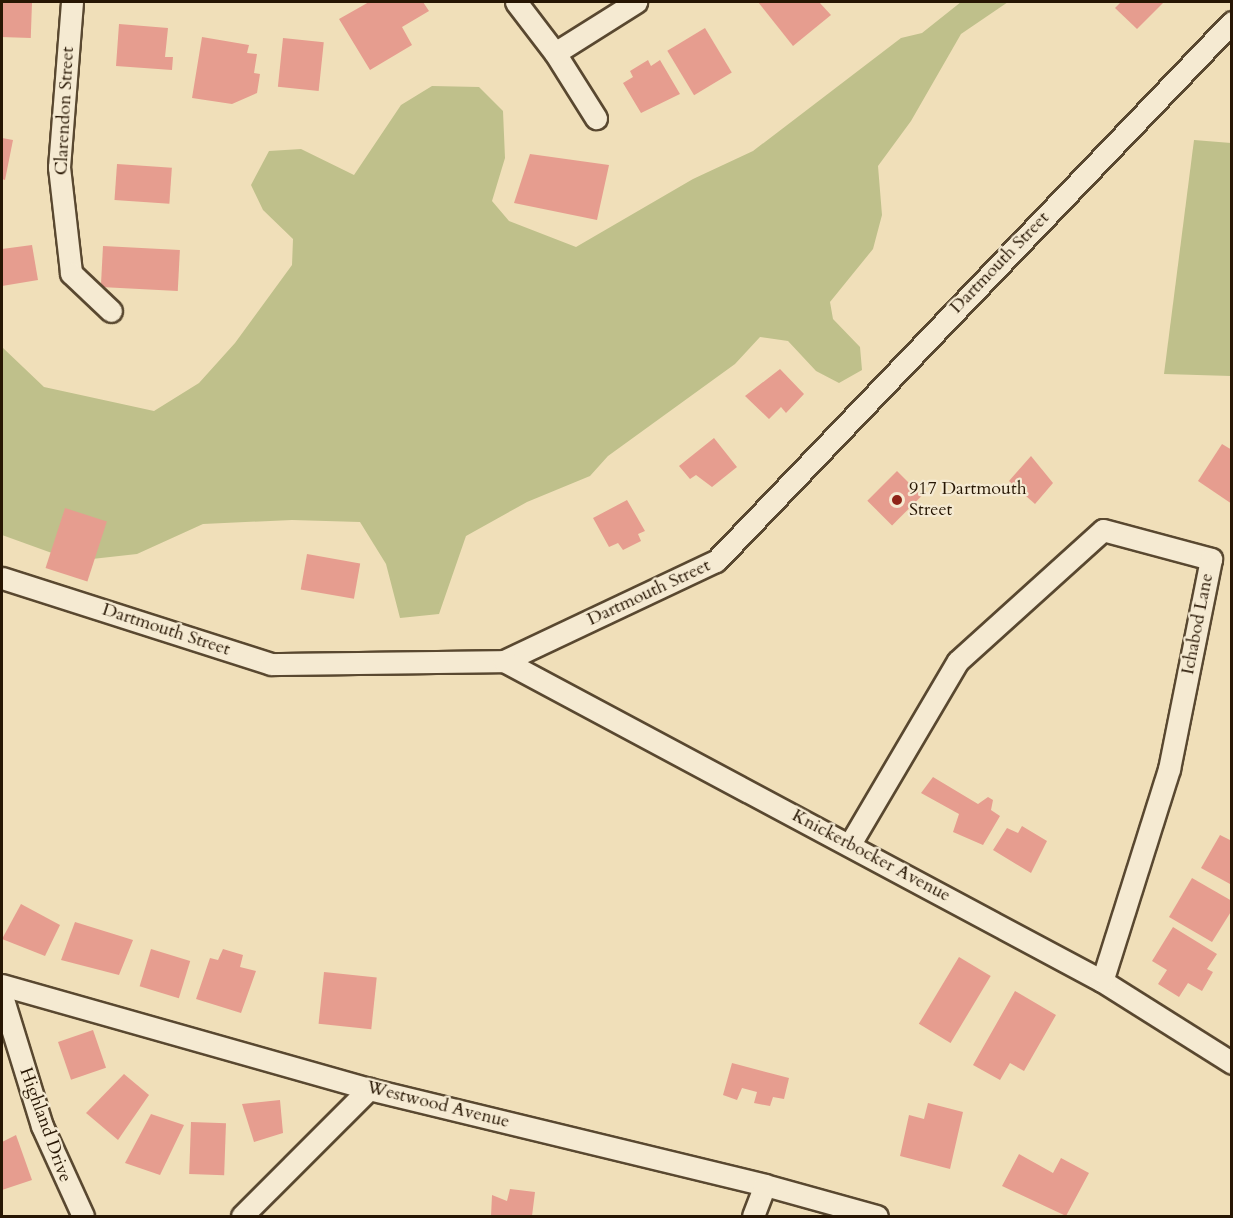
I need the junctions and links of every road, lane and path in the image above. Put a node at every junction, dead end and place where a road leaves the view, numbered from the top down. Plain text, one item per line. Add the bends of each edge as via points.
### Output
1 (72, 2) edge
2 (516, 2) edge
3 (636, 2) edge
4 (1227, 35) edge
5 (555, 53) junction
6 (596, 118) dead end
7 (111, 311) dead end
8 (2, 578) edge
9 (504, 661) junction
10 (850, 844) junction
11 (1102, 981) junction
12 (2, 985) edge
13 (2, 996) edge
14 (1232, 1063) edge
15 (369, 1089) junction
16 (765, 1185) junction
17 (83, 1216) edge
18 (242, 1216) edge
19 (753, 1216) edge
20 (876, 1216) edge

1 - 7 street, Clarendon Street via 58,167 71,273
2 - 5 street
3 - 5 street
4 - 9 street, Dartmouth Street via 716,561
5 - 6 street
8 - 9 street, Dartmouth Street via 271,664
9 - 10 street, Knickerbocker Avenue
10 - 11 street, Knickerbocker Avenue
10 - 11 street, Ichabod Lane via 958,661 1103,530 1211,559 1169,769
11 - 14 street, Knickerbocker Avenue
12 - 15 street, Westwood Avenue
13 - 17 street, Highland Drive via 42,1126
15 - 16 street, Westwood Avenue
15 - 18 street
16 - 19 street
16 - 20 street, Westwood Avenue

